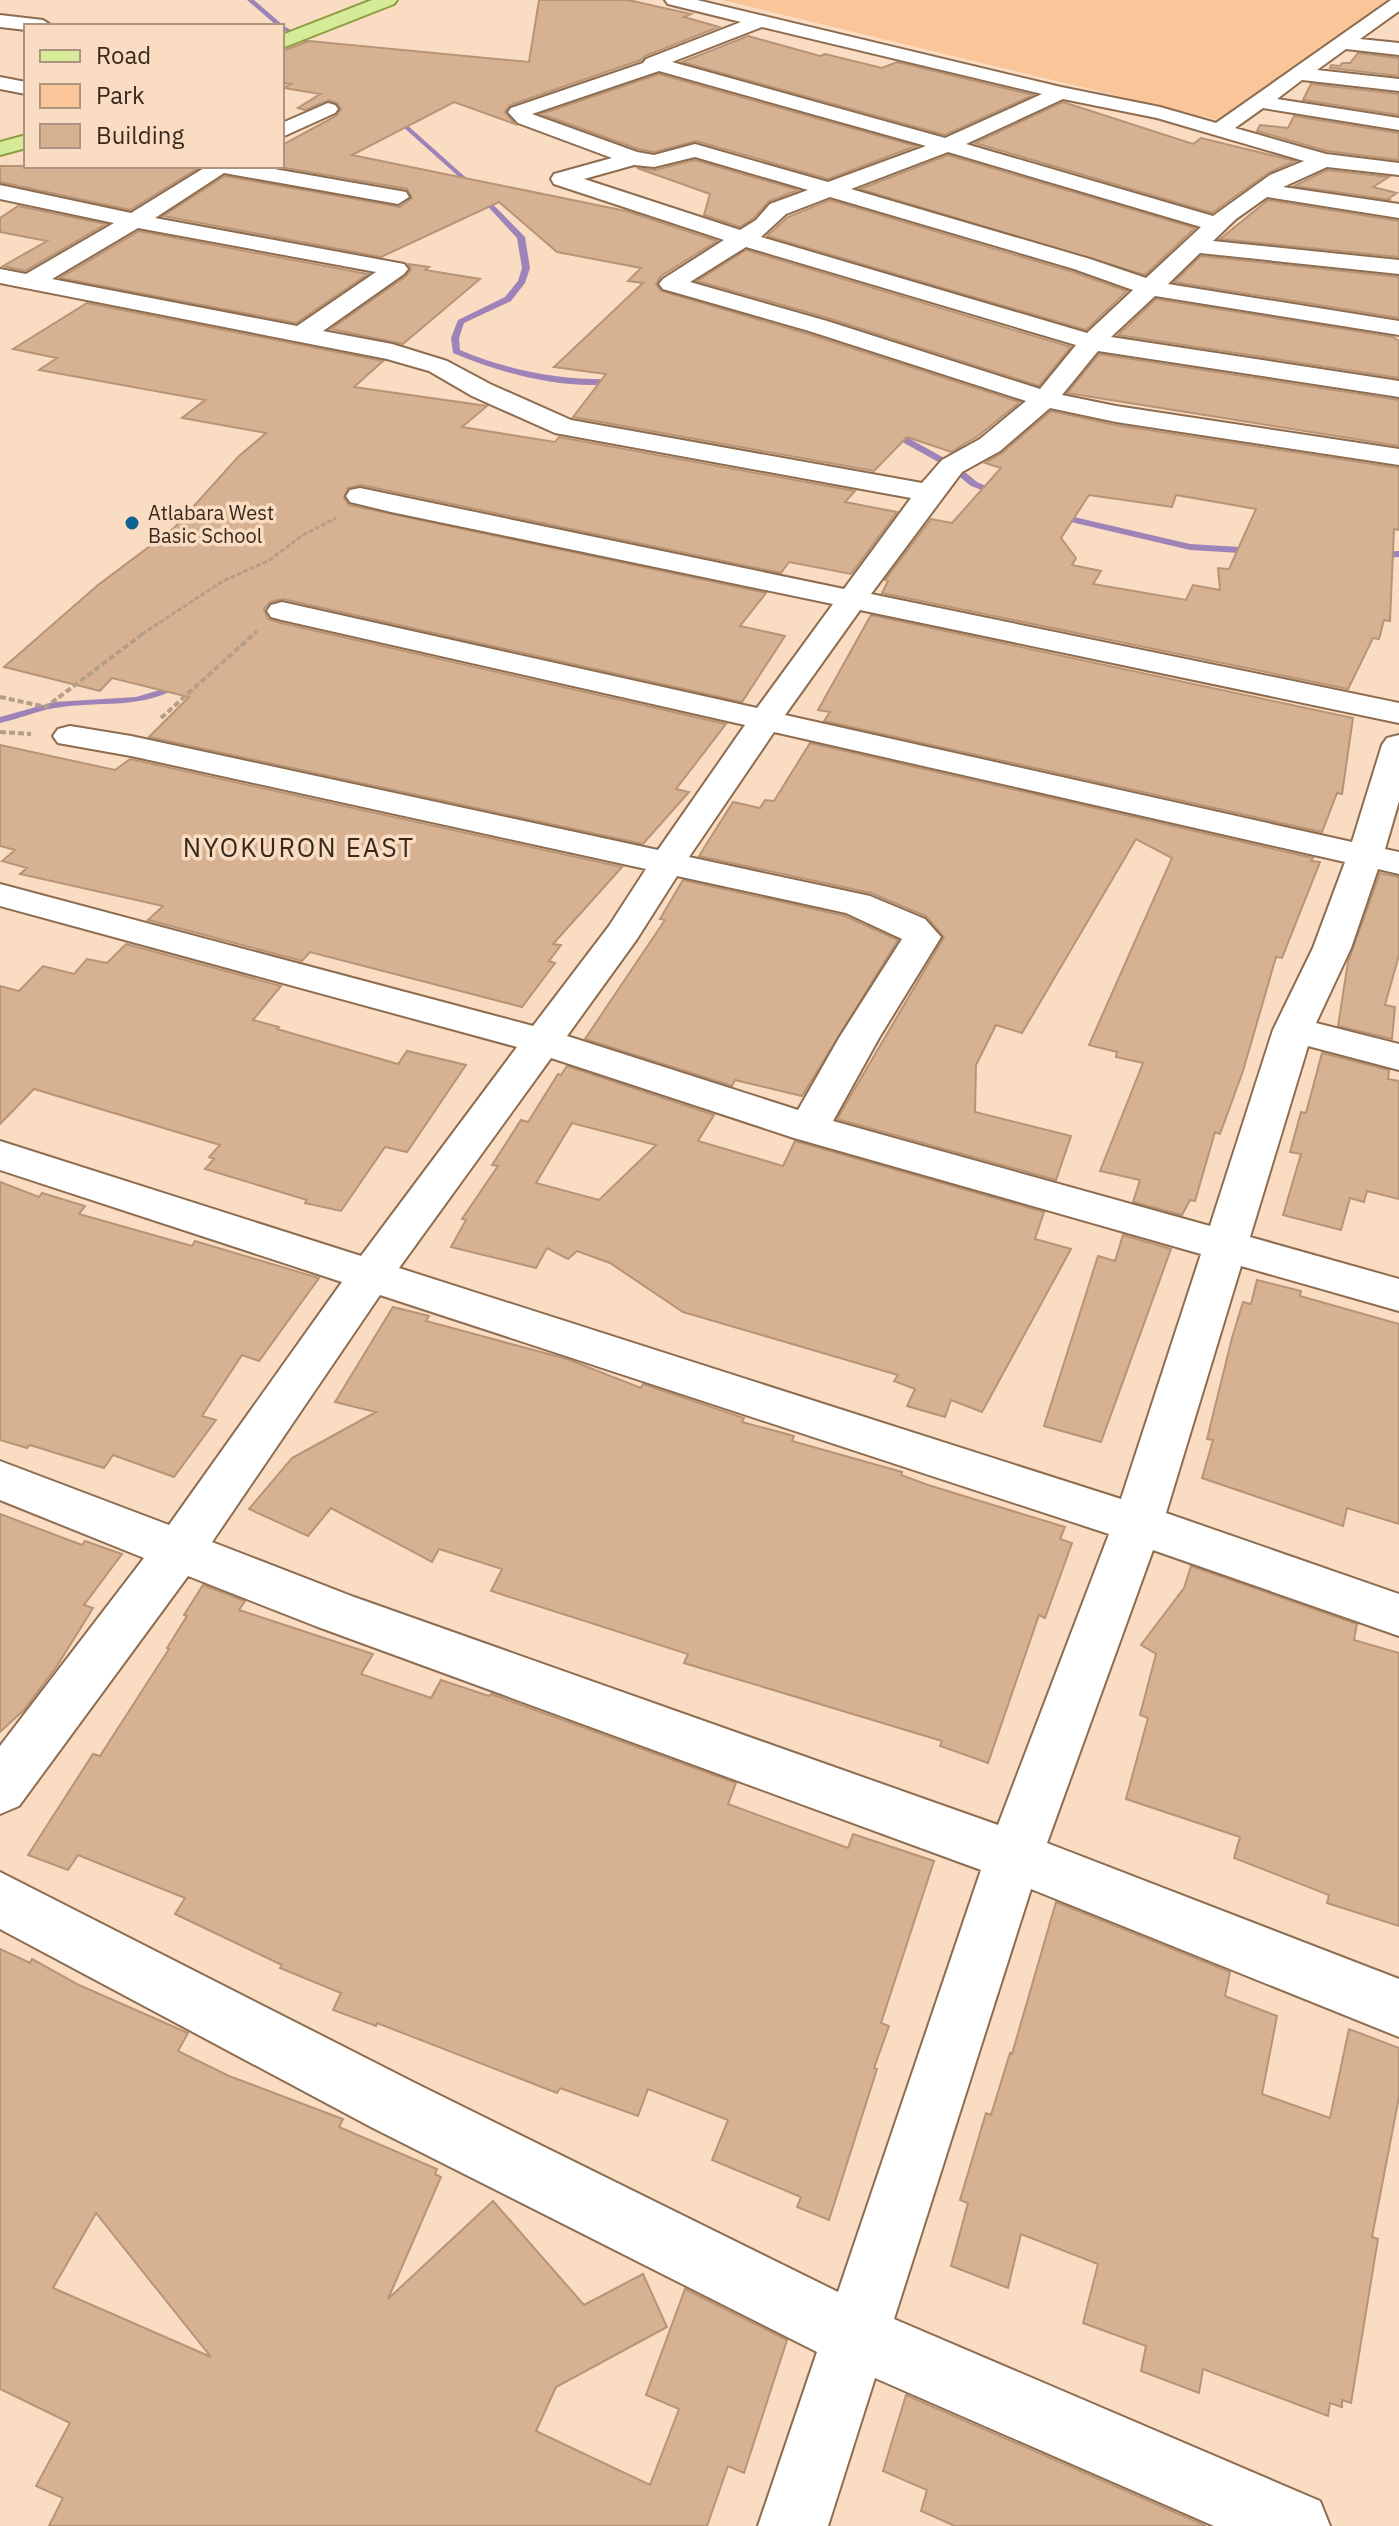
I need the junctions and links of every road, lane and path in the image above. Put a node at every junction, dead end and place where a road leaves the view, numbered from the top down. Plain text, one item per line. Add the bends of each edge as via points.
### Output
1 (388, 0) edge
2 (674, 0) edge
3 (1394, 10) edge
4 (0, 21) edge
5 (760, 21) junction
6 (26, 24) edge
7 (284, 42) edge
8 (1344, 43) junction
9 (1399, 49) edge
10 (659, 64) junction
11 (1299, 74) junction
12 (0, 83) edge
13 (1399, 85) edge
14 (24, 88) edge
15 (1061, 93) junction
16 (1260, 102) junction
17 (328, 109) dead end
18 (1399, 124) edge
19 (284, 130) edge
20 (1219, 130) junction
21 (24, 142) edge
22 (945, 146) junction
23 (0, 149) edge
24 (633, 158) junction
25 (1324, 160) junction
26 (215, 168) edge
27 (229, 168) edge
28 (1399, 169) edge
29 (834, 190) junction
30 (1262, 190) junction
31 (0, 192) edge
32 (398, 197) dead end
33 (1399, 211) edge
34 (130, 220) junction
35 (1206, 236) junction
36 (741, 238) junction
37 (1399, 267) edge
38 (0, 276) edge
39 (29, 282) junction
40 (1150, 288) junction
41 (1399, 328) edge
42 (301, 335) junction
43 (1092, 342) junction
44 (1399, 389) edge
45 (1045, 399) junction
46 (1399, 457) edge
47 (929, 493) junction
48 (366, 498) joint
49 (853, 602) junction
50 (282, 611) joint
51 (0, 697) edge
52 (1399, 713) edge
53 (765, 720) junction
54 (70, 736) dead end
55 (1399, 745) edge
56 (131, 746) junction
57 (1382, 860) edge
58 (666, 865) junction
59 (0, 895) edge
60 (1293, 1030) junction
61 (541, 1041) junction
62 (1399, 1057) edge
63 (809, 1128) junction
64 (0, 1155) edge
65 (1226, 1245) junction
66 (369, 1277) junction
67 (1399, 1295) edge
68 (0, 1480) edge
69 (1138, 1524) junction
70 (179, 1550) junction
71 (1399, 1615) edge
72 (0, 1789) edge
73 (1014, 1856) junction
74 (0, 1899) edge
75 (1399, 2008) edge
76 (854, 2335) junction
77 (793, 2526) edge
78 (1295, 2526) edge

1 - 7 main road
2 - 5 street
3 - 8 street
4 - 6 street
5 - 10 street via 653,63
5 - 15 street
8 - 9 street
8 - 11 street
10 - 22 street
10 - 24 street via 518,112
11 - 13 street
11 - 16 street
12 - 14 street
15 - 20 street
15 - 22 street
16 - 18 street
16 - 20 street
17 - 19 street
20 - 25 street
21 - 23 main road
22 - 29 street
22 - 35 street
24 - 29 street via 654,161 695,150
24 - 36 street via 562,179
25 - 28 street
25 - 30 street
26 - 34 street via 189,189
27 - 32 street
29 - 36 street via 778,209
29 - 40 street
30 - 33 street
30 - 35 street
31 - 34 street
34 - 39 street
34 - 42 street via 396,269
35 - 37 street
35 - 40 street
36 - 43 street
36 - 45 street via 671,284
38 - 39 street
39 - 42 street
40 - 41 street
40 - 43 street
42 - 47 street via 438,366 564,427
43 - 44 street
43 - 45 street
45 - 46 street
45 - 47 street via 990,445 952,466
47 - 49 street
48 - 49 street
48 - 51 path via 268,561 223,581 46,707
49 - 52 street
49 - 53 street
50 - 53 street
50 - 56 path
53 - 57 street
53 - 58 street
54 - 56 street
55 - 57 street
56 - 58 street
57 - 60 street
58 - 61 street
58 - 63 street via 857,904 904,923 922,937
59 - 61 street
60 - 62 street
60 - 65 street
61 - 63 street
61 - 66 street
63 - 65 street
64 - 66 street
65 - 67 street
65 - 69 street
66 - 69 street
66 - 70 street
68 - 70 street
69 - 71 street
69 - 73 street
70 - 72 street
70 - 73 street via 336,1612
73 - 75 street
73 - 76 street
74 - 76 street via 393,2105
76 - 77 street
76 - 78 street

